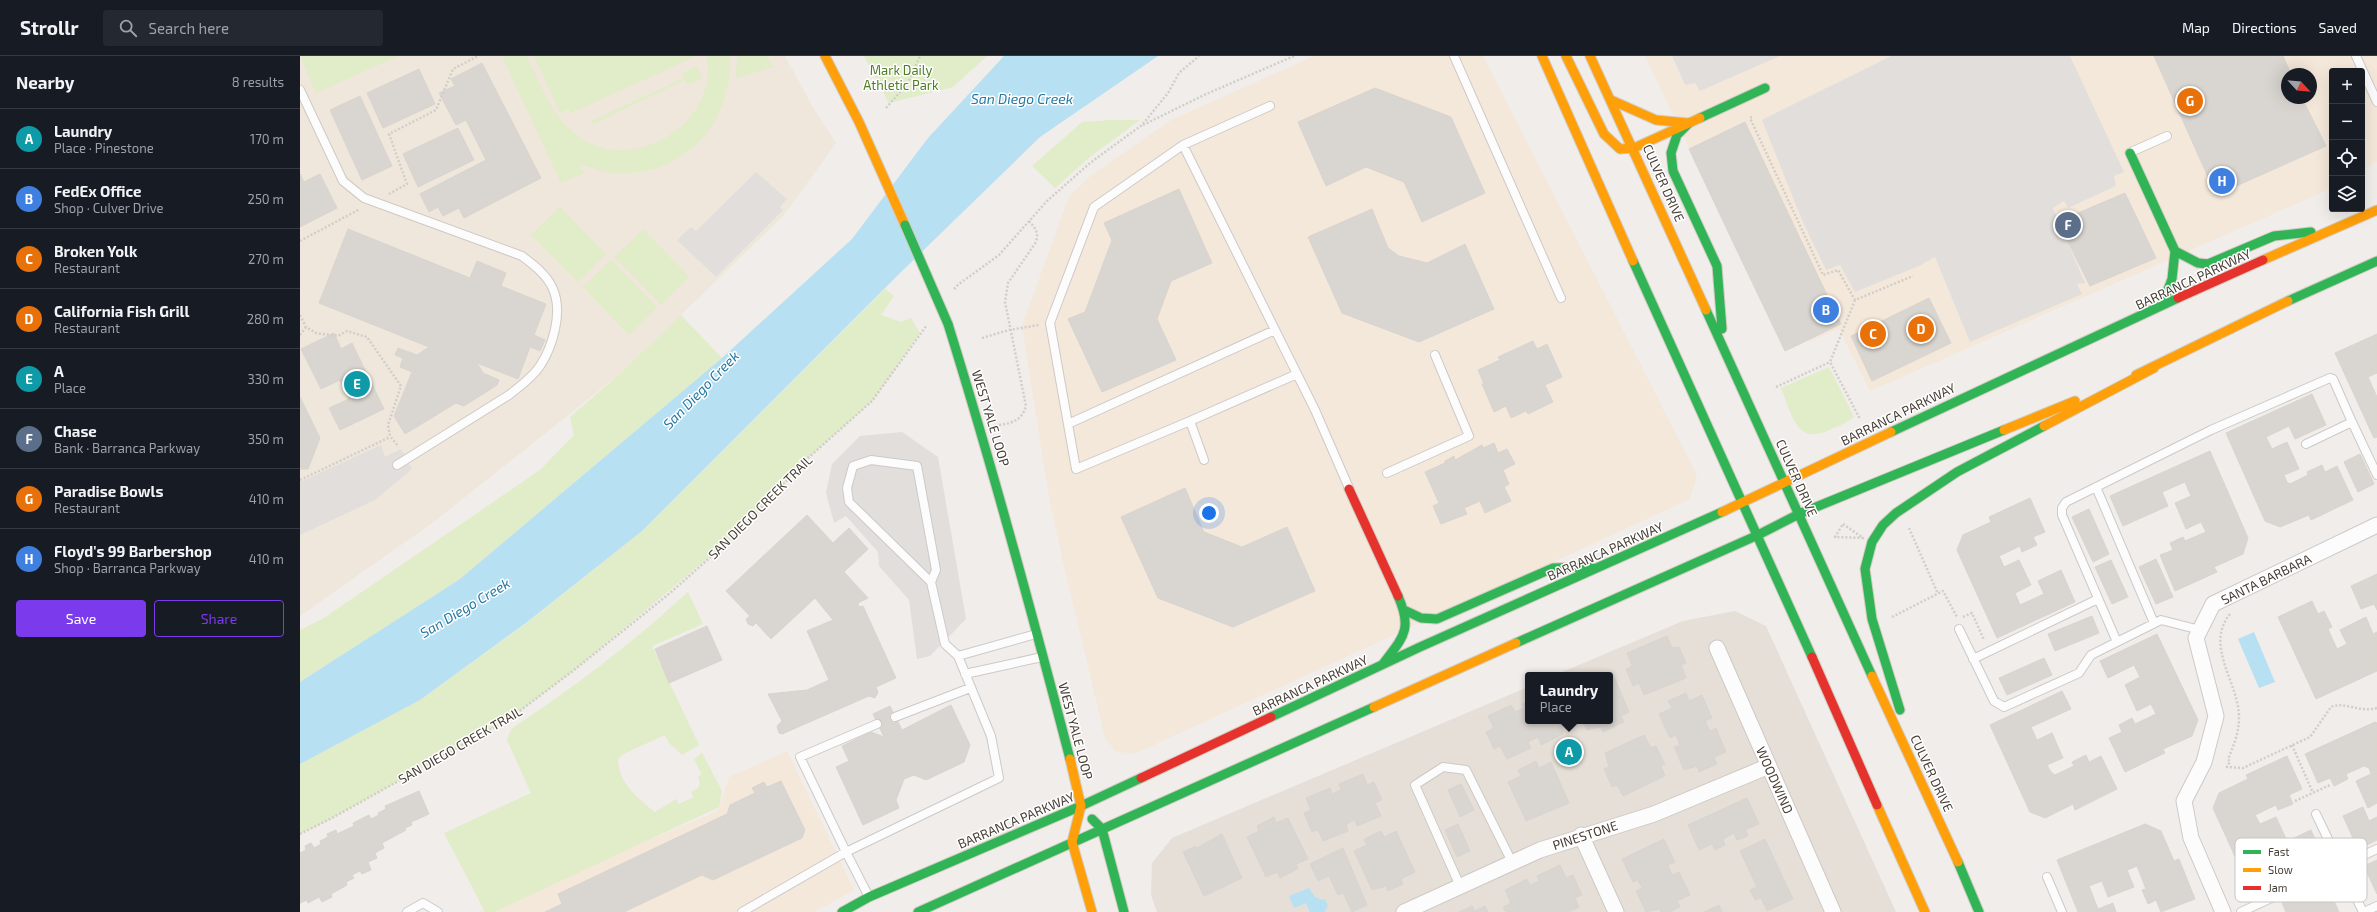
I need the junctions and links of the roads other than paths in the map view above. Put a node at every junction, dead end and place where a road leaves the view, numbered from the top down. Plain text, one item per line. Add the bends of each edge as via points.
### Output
1 (825, 56) edge
2 (1454, 56) edge
3 (1542, 56) edge
4 (1566, 56) edge
5 (1590, 56) edge
6 (2356, 56) edge
7 (1765, 88) dead end
8 (300, 90) edge
9 (1611, 100) junction
10 (2377, 102) edge
11 (1270, 106) dead end
12 (1690, 123) junction
13 (2167, 136) dead end
14 (1183, 145) junction
15 (1634, 148) junction
16 (2130, 153) joint
17 (2377, 210) edge
18 (2335, 228) junction
19 (2175, 251) junction
20 (2377, 261) edge
21 (1561, 298) dead end
22 (2162, 305) junction
23 (1275, 330) junction
24 (1724, 346) junction
25 (1435, 356) dead end
26 (2154, 368) junction
27 (1297, 374) junction
28 (1190, 421) junction
29 (2352, 422) junction
30 (1068, 424) junction
31 (2306, 444) dead end
32 (1204, 460) dead end
33 (2374, 462) edge
34 (397, 465) dead end
35 (1387, 472) dead end
36 (2377, 475) edge
37 (1785, 482) junction
38 (2096, 487) junction
39 (1350, 489) joint
40 (1743, 503) junction
41 (1799, 514) junction
42 (2377, 526) edge
43 (1758, 535) junction
44 (1600, 567) junction
45 (931, 582) junction
46 (2098, 599) junction
47 (1404, 610) junction
48 (2154, 623) junction
49 (1959, 629) dead end
50 (2200, 630) junction
51 (1037, 634) junction
52 (2117, 642) junction
53 (1717, 648) dead end
54 (958, 656) junction
55 (1043, 657) junction
56 (1973, 659) junction
57 (1383, 665) junction
58 (965, 674) junction
59 (970, 688) junction
60 (895, 717) dead end
61 (877, 724) dead end
62 (1769, 766) junction
63 (1927, 793) junction
64 (1081, 806) junction
65 (2316, 814) dead end
66 (1102, 829) junction
67 (1581, 835) junction
68 (2328, 838) edge
69 (1072, 842) junction
70 (2377, 849) edge
71 (846, 852) junction
72 (2367, 854) edge
73 (1512, 862) junction
74 (2047, 877) dead end
75 (1460, 886) junction
76 (869, 897) junction
77 (2262, 902) edge
78 (2359, 902) edge
79 (2377, 906) edge
80 (407, 912) edge
81 (438, 912) edge
82 (742, 912) edge
83 (842, 912) edge
84 (918, 912) edge
85 (1092, 912) edge
86 (1124, 912) edge
87 (1404, 912) edge
88 (1616, 912) edge
89 (1833, 912) edge
90 (1925, 912) edge
91 (1979, 912) edge
92 (2062, 912) edge
93 (2223, 912) edge
94 (2241, 912) edge
95 (2364, 912) edge

1 - 51 main road, WEST YALE LOOP, bridge via 859,122 948,324 981,429
2 - 21 lane
3 - 40 main road
4 - 15 main road via 1604,134 1620,149
5 - 9 main road, CULVER DRIVE
6 - 10 lane
7 - 12 main road
8 - 34 lane via 343,181 364,198 522,256 540,270 553,289 557,308 553,333 540,366 526,382
9 - 12 main road via 1656,120
9 - 15 main road, CULVER DRIVE
11 - 14 lane
12 - 15 main road
12 - 24 main road via 1677,135 1671,153 1673,171 1717,266
13 - 16 lane
14 - 23 lane
14 - 30 lane via 1094,207 1050,323
15 - 24 main road, CULVER DRIVE
16 - 19 main road
17 - 18 main road, BARRANCA PARKWAY
18 - 19 main road via 2274,236 2208,264 2198,263
18 - 22 main road, BARRANCA PARKWAY
19 - 22 main road via 2172,279
20 - 26 main road via 2258,314
22 - 37 main road, BARRANCA PARKWAY
23 - 27 lane
23 - 30 lane
24 - 37 main road, CULVER DRIVE
25 - 35 lane via 1469,436
26 - 41 main road
26 - 63 main road via 1957,472 1896,513 1883,525 1872,542 1864,569 1872,619
27 - 28 lane
27 - 39 lane
28 - 30 lane via 1076,469
28 - 32 lane
29 - 31 lane
29 - 33 lane
29 - 38 lane via 2335,381 2330,378 2211,430
33 - 36 lane
37 - 40 main road, BARRANCA PARKWAY
37 - 41 main road, CULVER DRIVE
38 - 46 lane via 2066,502 2062,508 2062,515
38 - 48 lane
39 - 47 main road
40 - 43 main road
40 - 44 main road, BARRANCA PARKWAY
41 - 43 main road
41 - 63 main road, CULVER DRIVE
42 - 50 street, SANTA BARBARA via 2213,604
43 - 66 main road
43 - 90 main road
44 - 47 main road via 1553,568 1437,619 1421,618
44 - 57 main road, BARRANCA PARKWAY
45 - 45 lane via 936,570 917,466 871,460 853,466 847,488 849,502
45 - 54 lane via 945,644
46 - 52 lane
46 - 56 lane
47 - 57 main road via 1405,633
48 - 50 lane via 2161,620
48 - 52 lane
49 - 56 lane
50 - 93 street, SANTA BARBARA via 2196,638 2216,716 2204,762 2184,801 2191,838
51 - 54 lane
51 - 55 main road, WEST YALE LOOP
52 - 56 lane via 2091,655 2079,673 2004,707 1994,701
53 - 62 street, WOODWIND
54 - 58 lane
55 - 58 lane
55 - 64 main road, WEST YALE LOOP
57 - 64 main road, BARRANCA PARKWAY
58 - 59 lane
59 - 60 lane
59 - 71 lane via 991,736 999,778
61 - 71 lane via 800,757
62 - 67 street, PINESTONE via 1654,814
62 - 89 street, WOODWIND
63 - 91 main road, CULVER DRIVE
64 - 66 main road, WEST YALE LOOP
64 - 69 main road, WEST YALE LOOP
64 - 76 main road, BARRANCA PARKWAY
65 - 68 lane
66 - 69 main road
66 - 86 main road, WEST YALE LOOP
67 - 73 street, PINESTONE
67 - 88 street
69 - 84 main road
69 - 85 main road, WEST YALE LOOP
70 - 72 lane
71 - 76 lane
71 - 82 lane
73 - 75 street, PINESTONE
73 - 75 lane via 1466,770 1443,767 1415,785
74 - 92 lane
75 - 87 street, PINESTONE
76 - 83 main road, BARRANCA PARKWAY
77 - 94 lane
78 - 95 lane
79 - 95 lane
80 - 81 lane via 423,903

